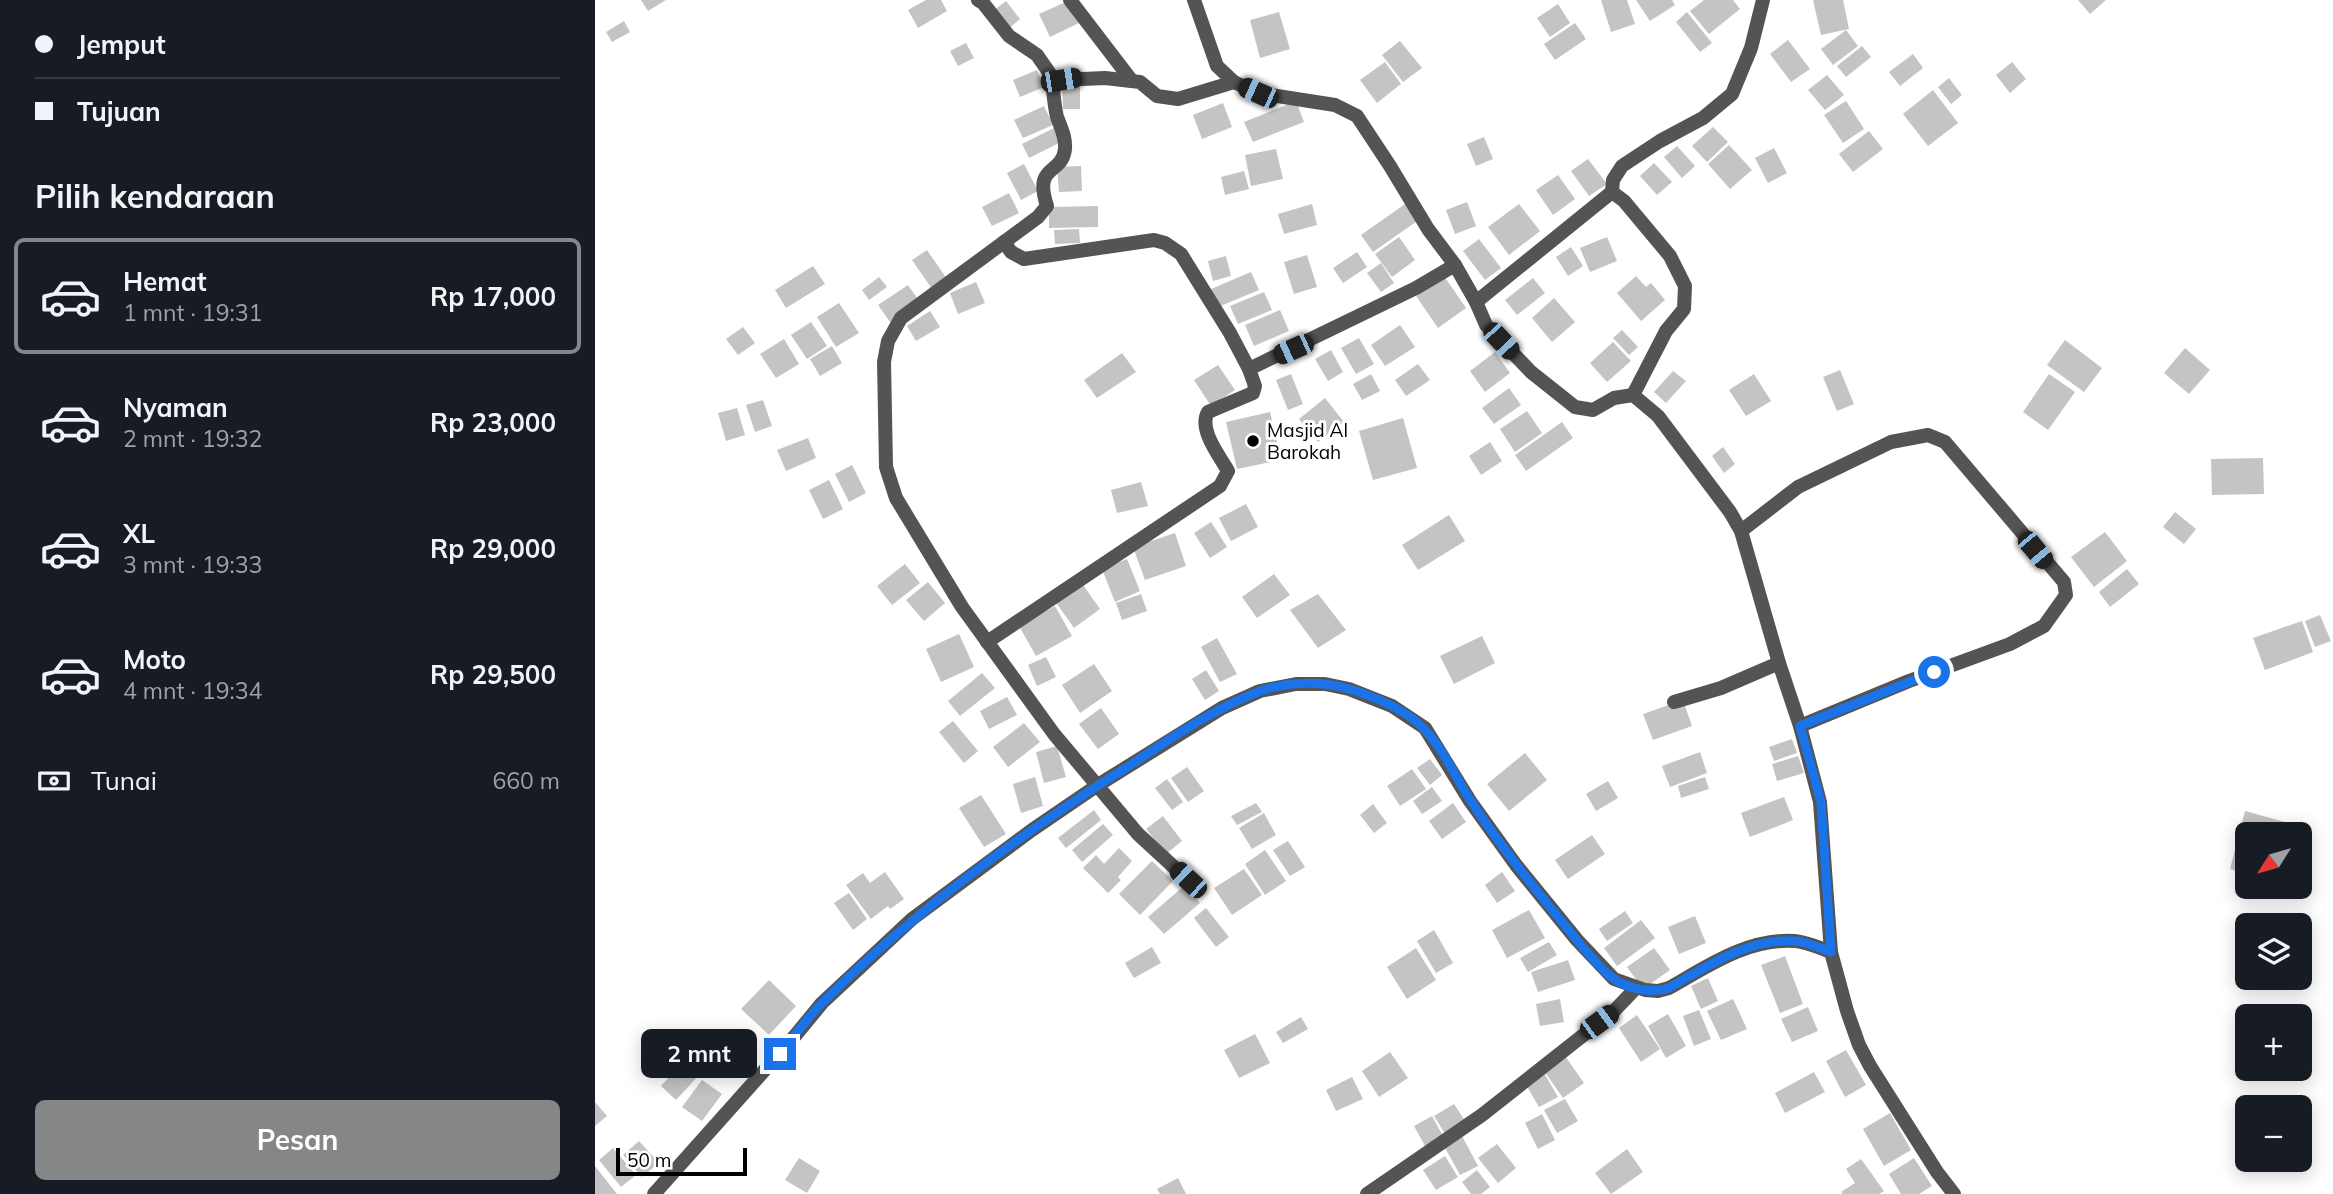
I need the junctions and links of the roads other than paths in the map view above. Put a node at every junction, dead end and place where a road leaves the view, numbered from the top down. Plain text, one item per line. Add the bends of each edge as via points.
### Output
1 (978, 0) edge
2 (1070, 0) edge
3 (1195, 0) edge
4 (1763, 0) edge
5 (1132, 81) junction
6 (1234, 82) junction
7 (1057, 84) junction
8 (1612, 192) junction
9 (1004, 242) junction
10 (1455, 265) junction
11 (1476, 302) junction
12 (1249, 369) junction
13 (1633, 396) junction
14 (1741, 531) junction
15 (987, 642) junction
16 (1779, 663) junction
17 (1674, 702) dead end
18 (1800, 726) junction
19 (1098, 785) junction
20 (1188, 880) dead end
21 (1831, 952) junction
22 (1636, 988) junction
23 (654, 1194) edge
24 (1367, 1194) edge
25 (1954, 1194) edge

1 - 7 street via 1009,36 1037,55
2 - 5 street
3 - 6 street via 1217,66
4 - 8 street via 1751,48 1732,94 1703,118 1622,166
5 - 6 street via 1157,96 1178,99
5 - 7 street via 1077,78
6 - 10 street via 1258,93 1335,105 1357,116
7 - 9 street via 1053,90 1056,115 1065,146 1058,165 1043,180 1047,206
8 - 11 street
8 - 13 street via 1670,256 1685,286 1684,309 1667,331
9 - 12 street via 1024,259 1154,240 1165,243 1181,254
9 - 15 street via 901,318 888,341 884,362 886,467 896,498
10 - 11 street
10 - 12 street
11 - 13 street via 1486,325 1531,372 1575,407 1593,410 1614,398
12 - 15 street via 1253,393 1205,417 1204,426 1228,471 1220,486
13 - 14 street via 1658,416
14 - 16 street
14 - 18 street via 1798,487 1891,442 1928,435 1945,442 2064,582 2066,595 2044,626 2010,644
15 - 19 street
16 - 17 street
16 - 18 street
18 - 21 street via 1821,802
19 - 20 street via 1138,834
19 - 22 street via 1222,708 1261,691 1325,684 1370,696 1425,728 1508,854 1577,940 1614,979
19 - 23 street via 912,919 822,1003
21 - 22 street via 1795,941 1767,943 1734,951 1669,988
21 - 25 street via 1859,1045
22 - 24 street via 1482,1115

